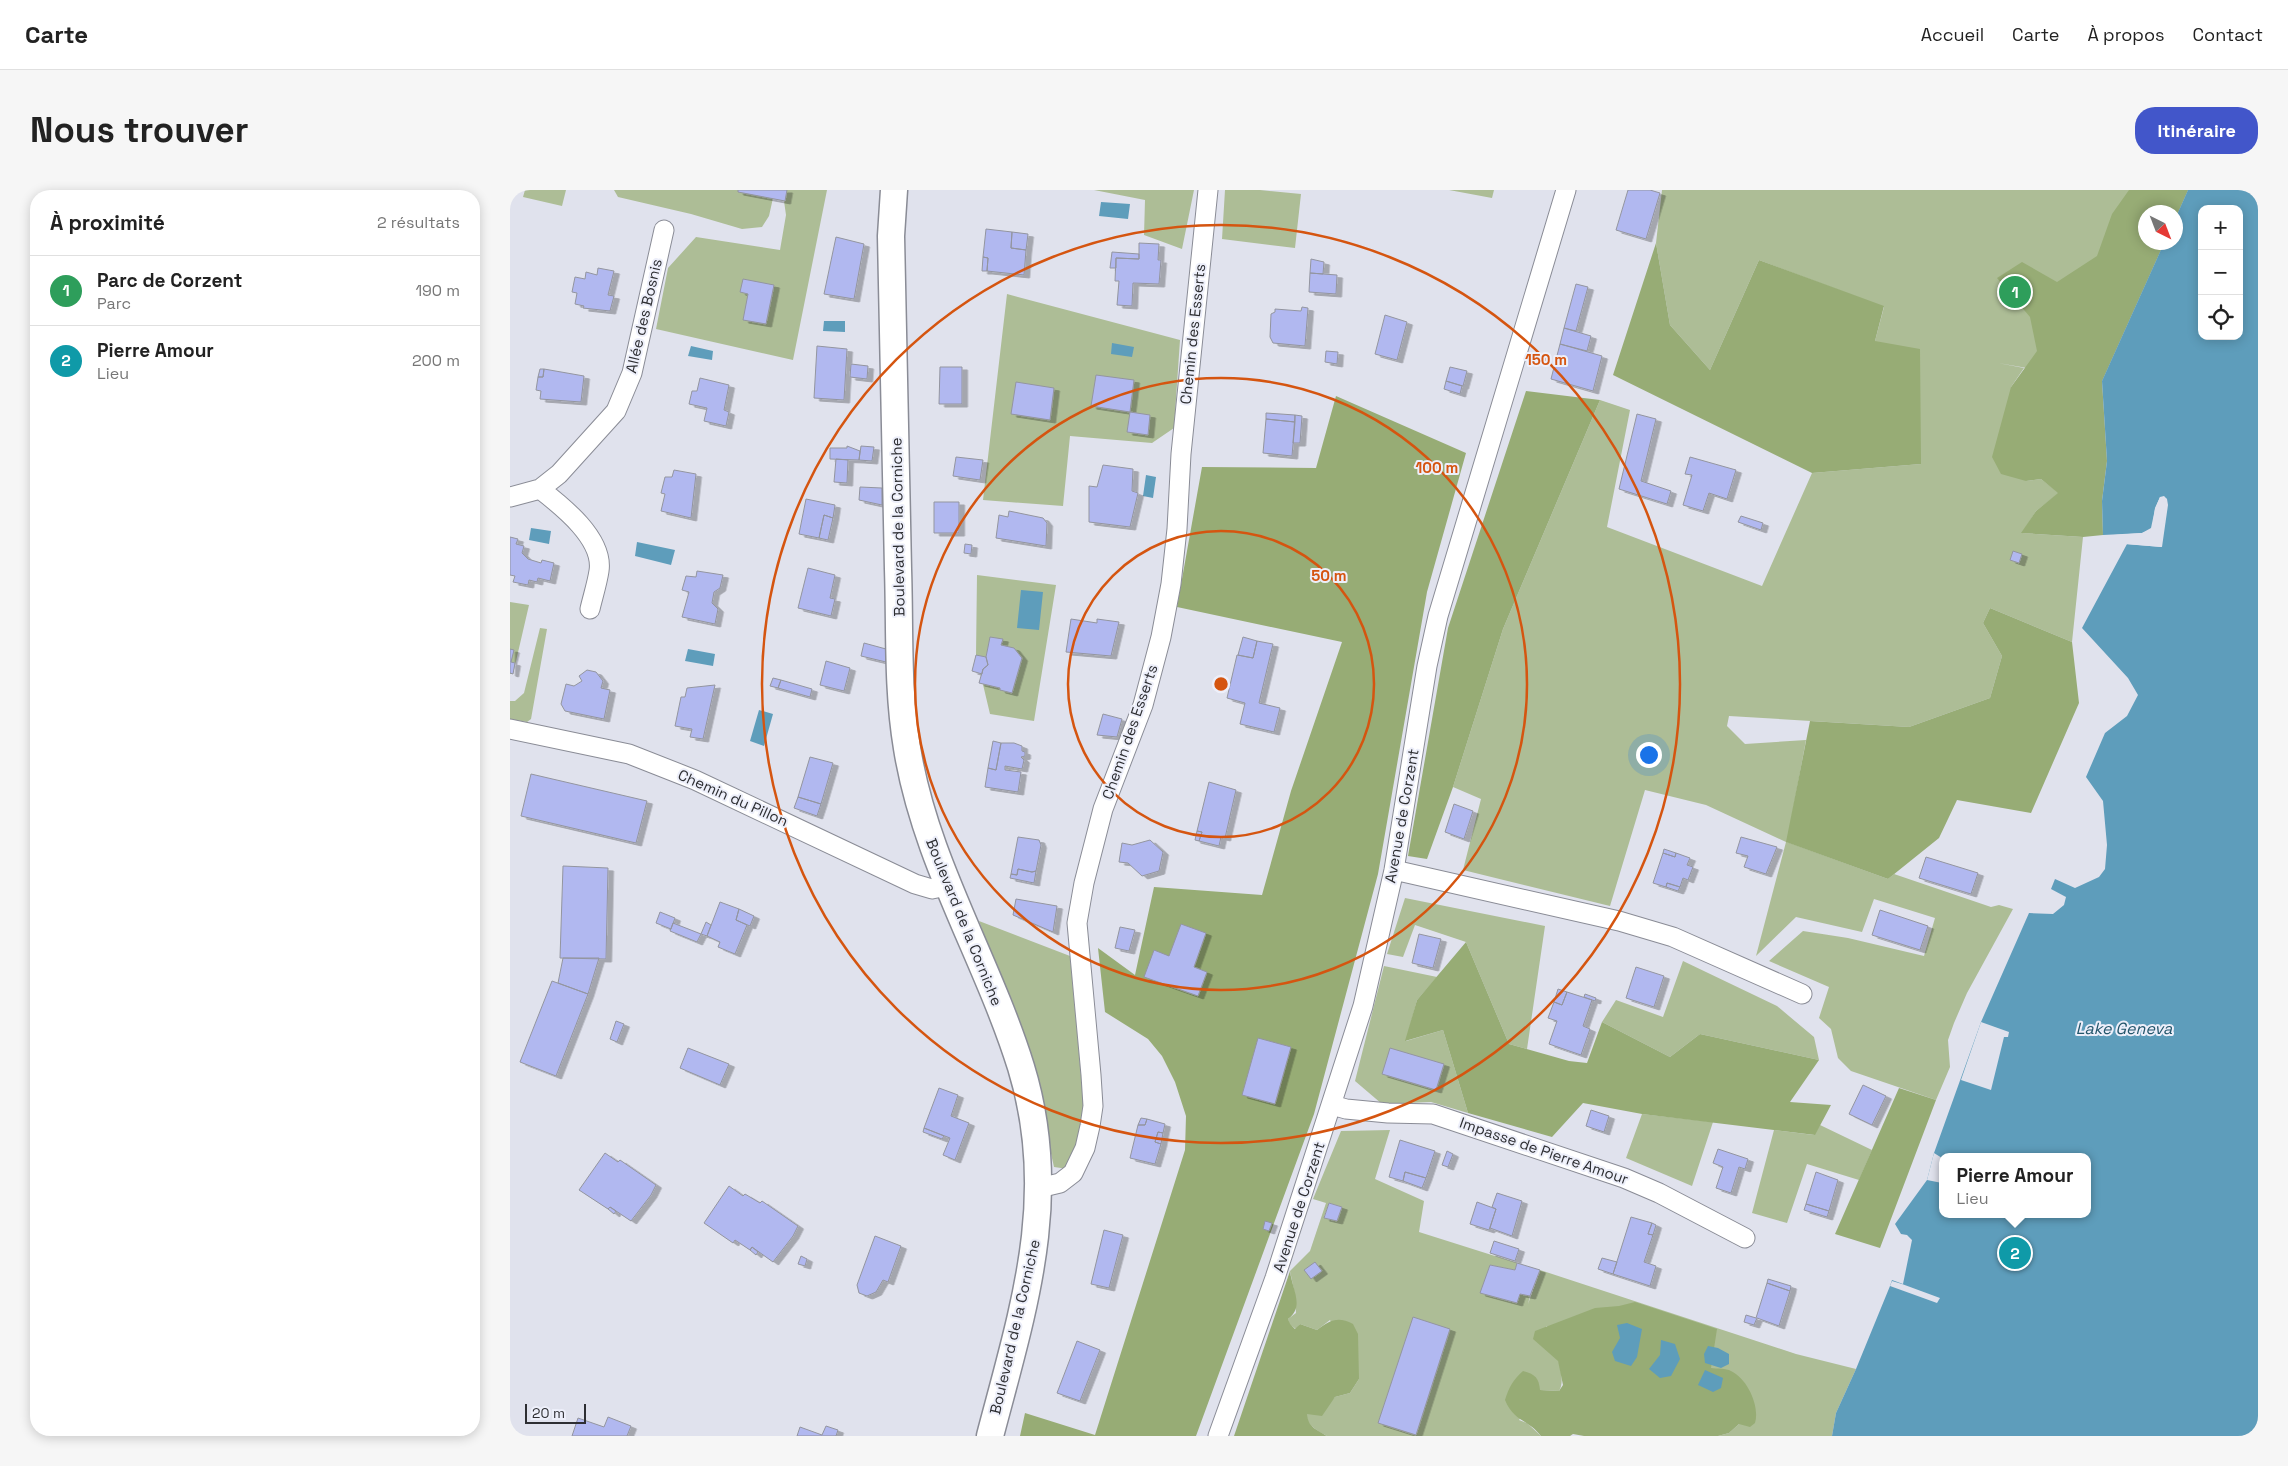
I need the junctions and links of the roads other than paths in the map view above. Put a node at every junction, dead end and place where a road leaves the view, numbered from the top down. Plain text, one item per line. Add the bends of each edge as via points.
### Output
1 (894, 190) edge
2 (1208, 190) edge
3 (1566, 190) edge
4 (664, 230) dead end
5 (540, 489) junction
6 (510, 497) edge
7 (590, 609) dead end
8 (510, 728) edge
9 (1394, 870) junction
10 (947, 886) junction
11 (1802, 994) dead end
12 (1332, 1104) junction
13 (1039, 1188) junction
14 (1744, 1238) dead end
15 (990, 1436) edge
16 (1218, 1436) edge

1 - 10 street, Boulevard de la Corniche via 892,236 902,712 914,785
2 - 13 street, Chemin des Esserts via 1171,584 1143,705 1104,809 1077,923 1092,1083 1090,1126 1085,1148 1073,1173 1060,1183
3 - 9 street, Avenue de Corzent via 1438,616 1428,657
4 - 5 street, Allée des Bosnis via 632,373 616,411 559,474
5 - 6 street, Allée des Bosnis
5 - 7 street via 579,523 593,544 600,569
8 - 10 street, Chemin du Pillon via 629,754 695,780 915,884 932,889
9 - 11 street via 1619,921 1673,937
9 - 12 street, Avenue de Corzent via 1363,1006
10 - 13 street, Boulevard de la Corniche via 1021,1068 1035,1131
12 - 14 street, Impasse de Pierre Amour via 1346,1109 1433,1114 1624,1178 1659,1192
12 - 16 street, Avenue de Corzent via 1275,1278
13 - 15 street, Boulevard de la Corniche via 1032,1262

